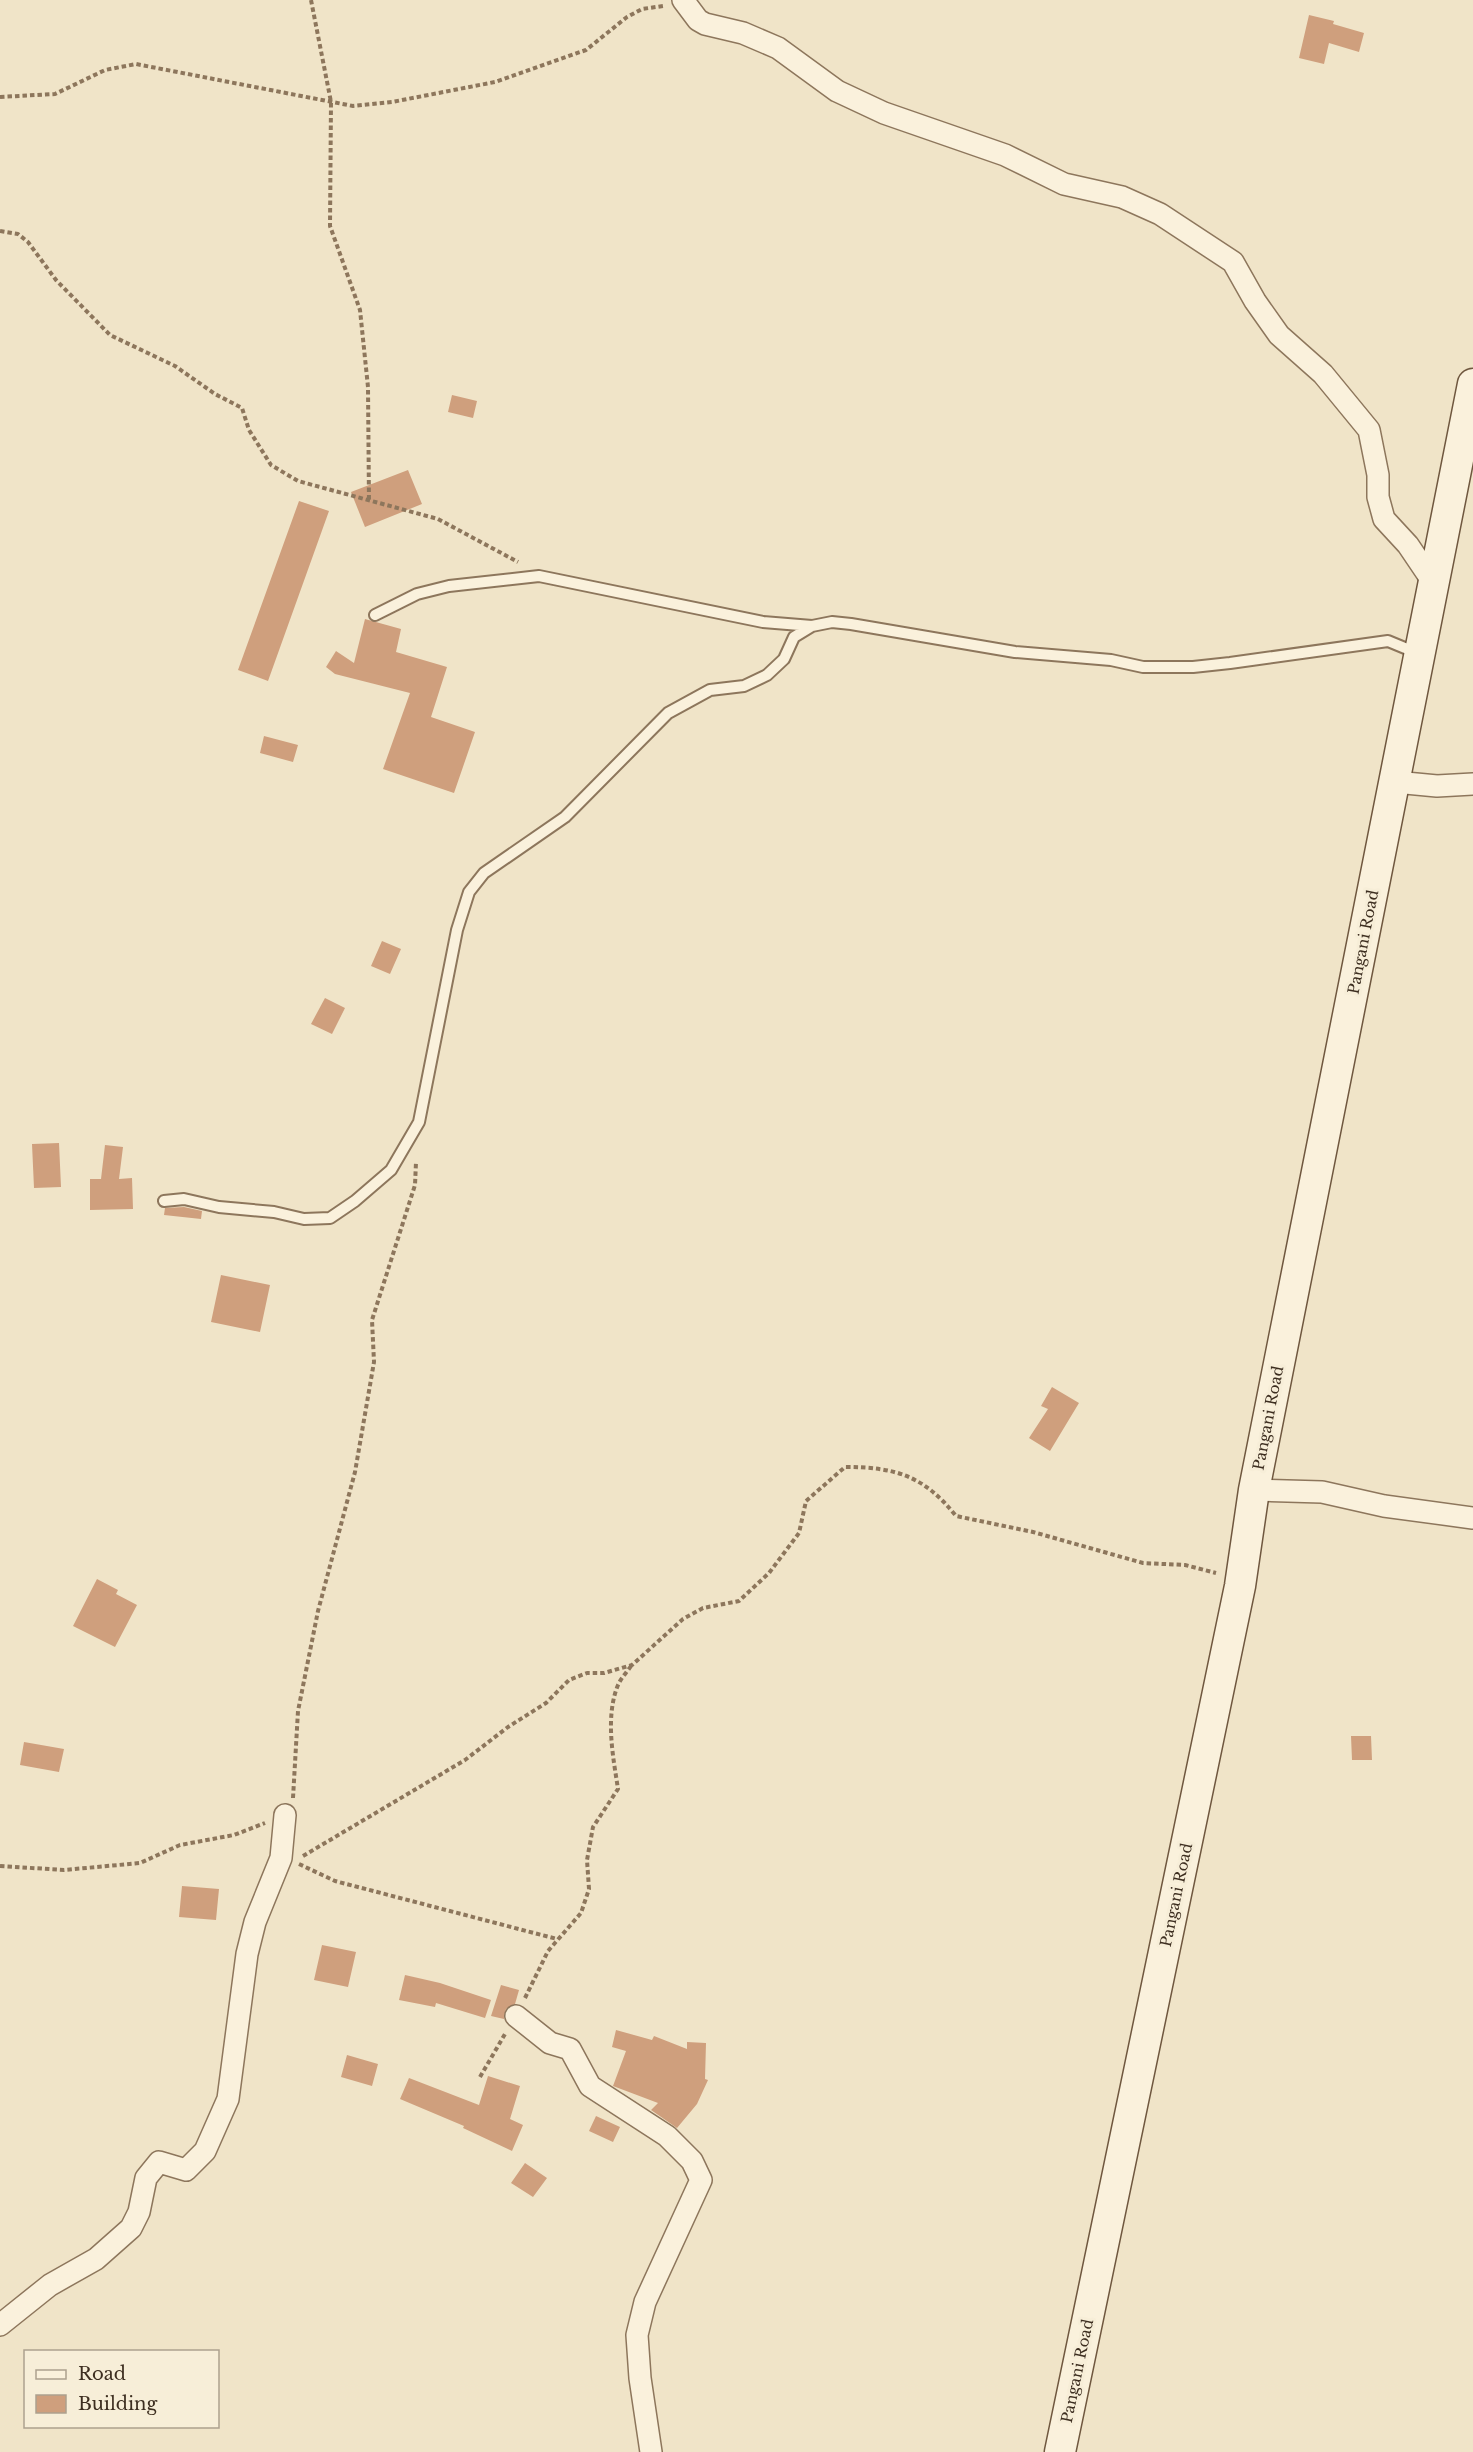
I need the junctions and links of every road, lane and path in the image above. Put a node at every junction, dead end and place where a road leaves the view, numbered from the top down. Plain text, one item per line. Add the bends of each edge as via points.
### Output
1 (311, 0) edge
2 (684, 3) edge
3 (0, 97) edge
4 (331, 102) junction
5 (0, 231) edge
6 (1473, 384) edge
7 (369, 502) junction
8 (539, 576) junction
9 (1433, 582) junction
10 (375, 615) dead end
11 (812, 626) junction
12 (1420, 655) junction
13 (1395, 782) junction
14 (1473, 784) edge
15 (418, 1122) junction
16 (164, 1201) dead end
17 (1254, 1490) junction
18 (1473, 1518) edge
19 (1240, 1586) junction
20 (632, 1665) junction
21 (285, 1815) junction
22 (0, 1866) edge
23 (557, 1939) junction
24 (516, 2016) junction
25 (480, 2077) dead end
26 (0, 2325) edge
27 (651, 2452) edge
28 (1060, 2452) edge

1 - 4 path
2 - 4 path via 642,9 627,16 586,50 495,82 392,102 352,106
2 - 9 street via 705,24 743,33 778,48 837,90 884,113 1005,155 1064,184 1122,197 1160,214 1233,262 1279,335 1323,374 1369,430 1384,519
3 - 4 path via 55,94 105,69 136,64
4 - 7 path via 330,226 360,310 368,387
5 - 7 path via 18,234 28,242 56,280 110,335 175,366 242,408 249,430 271,465 298,480
6 - 9 main road, Pangani Road
7 - 8 path via 438,519
8 - 10 lane via 449,586 417,594
8 - 11 lane via 764,622
9 - 12 main road, Pangani Road
11 - 12 lane via 851,624 1015,652 1111,660 1143,667 1221,664 1388,641
11 - 15 lane via 794,637 784,659 767,675 744,686 710,690 668,713 565,817 479,879 469,892 457,930
12 - 13 main road, Pangani Road
13 - 14 street
13 - 17 main road, Pangani Road
15 - 16 lane via 391,1170 330,1218 304,1219 184,1199
15 - 21 path via 415,1185 372,1320 374,1362 355,1472 318,1611 298,1712 295,1795
17 - 18 street via 1322,1492 1384,1506
17 - 19 main road, Pangani Road
19 - 20 path via 1215,1572 1185,1565 1143,1563 1033,1532 956,1516 940,1497 901,1472 845,1467 806,1501 799,1533 753,1590 739,1601 703,1608 683,1619
19 - 28 main road, Pangani Road
20 - 23 path via 618,1685 612,1713 611,1739 618,1789 593,1827 587,1860 589,1889 581,1913
20 - 23 path via 569,1680 546,1703 465,1760 293,1862 335,1881
21 - 22 path via 234,1835 180,1845 140,1863 64,1870
21 - 26 street via 281,1858 255,1922 247,1954 228,2099 205,2151 186,2170 159,2163 146,2178 139,2212 131,2228 96,2259 50,2285
23 - 24 path
24 - 25 path
24 - 27 street via 550,2043 570,2049 590,2086 667,2136 692,2161 701,2180 645,2302 637,2335

